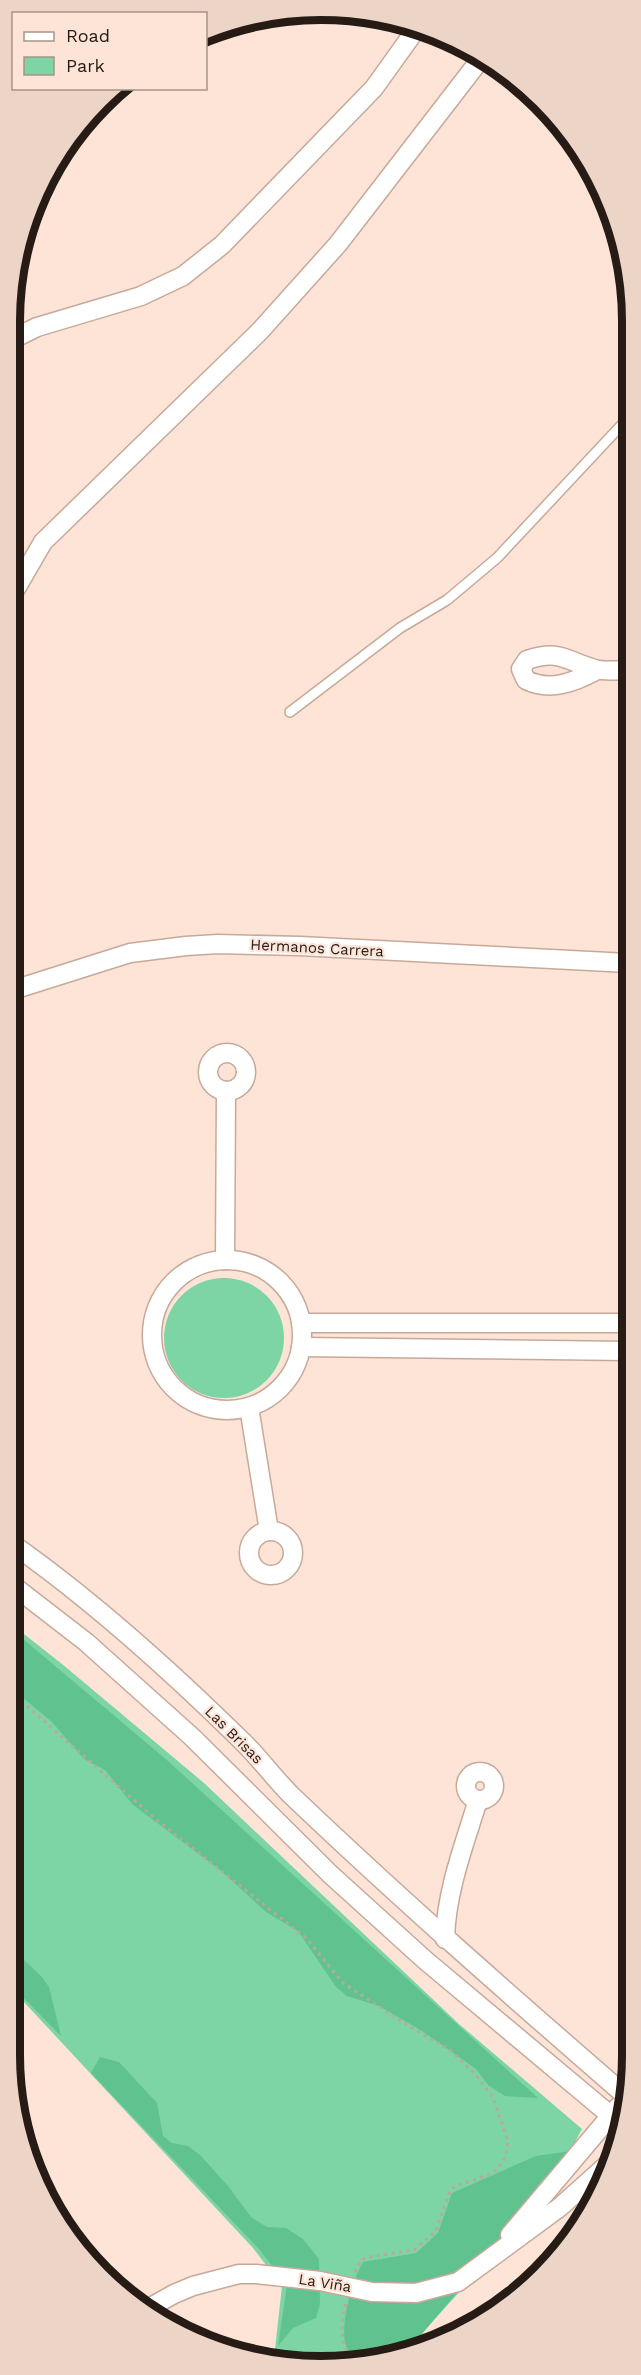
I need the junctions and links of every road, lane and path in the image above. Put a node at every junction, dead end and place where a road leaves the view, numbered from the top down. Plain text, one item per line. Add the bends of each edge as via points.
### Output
1 (413, 34) edge
2 (477, 64) edge
3 (20, 336) edge
4 (622, 424) edge
5 (20, 582) edge
6 (597, 670) dead end
7 (622, 670) edge
8 (290, 712) dead end
9 (622, 963) edge
10 (20, 987) edge
11 (226, 1092) dead end
12 (225, 1260) junction
13 (301, 1323) junction
14 (622, 1323) edge
15 (301, 1347) junction
16 (622, 1352) edge
17 (249, 1407) junction
18 (270, 1531) dead end
19 (20, 1549) edge
20 (20, 1592) edge
21 (20, 1700) edge
22 (478, 1800) dead end
23 (445, 1939) junction
24 (425, 1960) junction
25 (619, 2090) edge
26 (614, 2120) edge
27 (613, 2124) edge
28 (597, 2174) edge
29 (496, 2252) junction
30 (350, 2287) junction
31 (154, 2305) edge
32 (347, 2354) edge

1 - 3 street via 374,88 222,245 183,276 141,296
2 - 5 street via 338,244 260,331 43,542
4 - 8 lane via 497,558 447,600 400,628
6 - 7 street
9 - 10 street, Hermanos Carrera via 218,944 130,953
11 - 12 street
12 - 13 street via 252,1264 275,1277 292,1298
12 - 17 street via 200,1264 178,1277 162,1297 153,1321 153,1347 161,1371 177,1392 191,1401 224,1411
13 - 14 street
13 - 15 street
15 - 16 street
15 - 17 street via 292,1373 274,1394
17 - 18 street
19 - 23 street, Las Brisas via 158,1661
20 - 24 street, Las Brisas via 86,1642 192,1737 330,1874
21 - 30 path via 152,1816 306,1938 343,1983 450,2050 476,2074 493,2098 508,2141 502,2163 494,2173 450,2191 436,2231 414,2250 361,2260
22 - 23 street via 450,1894
23 - 24 street via 436,1935 424,1940 421,1952
23 - 25 street, Las Brisas
24 - 26 street, Las Brisas
27 - 29 street
28 - 29 street via 560,2207
29 - 30 street, La Viña via 458,2282 416,2293
30 - 31 street, La Viña via 239,2274 193,2286
30 - 32 path via 343,2314 342,2342

